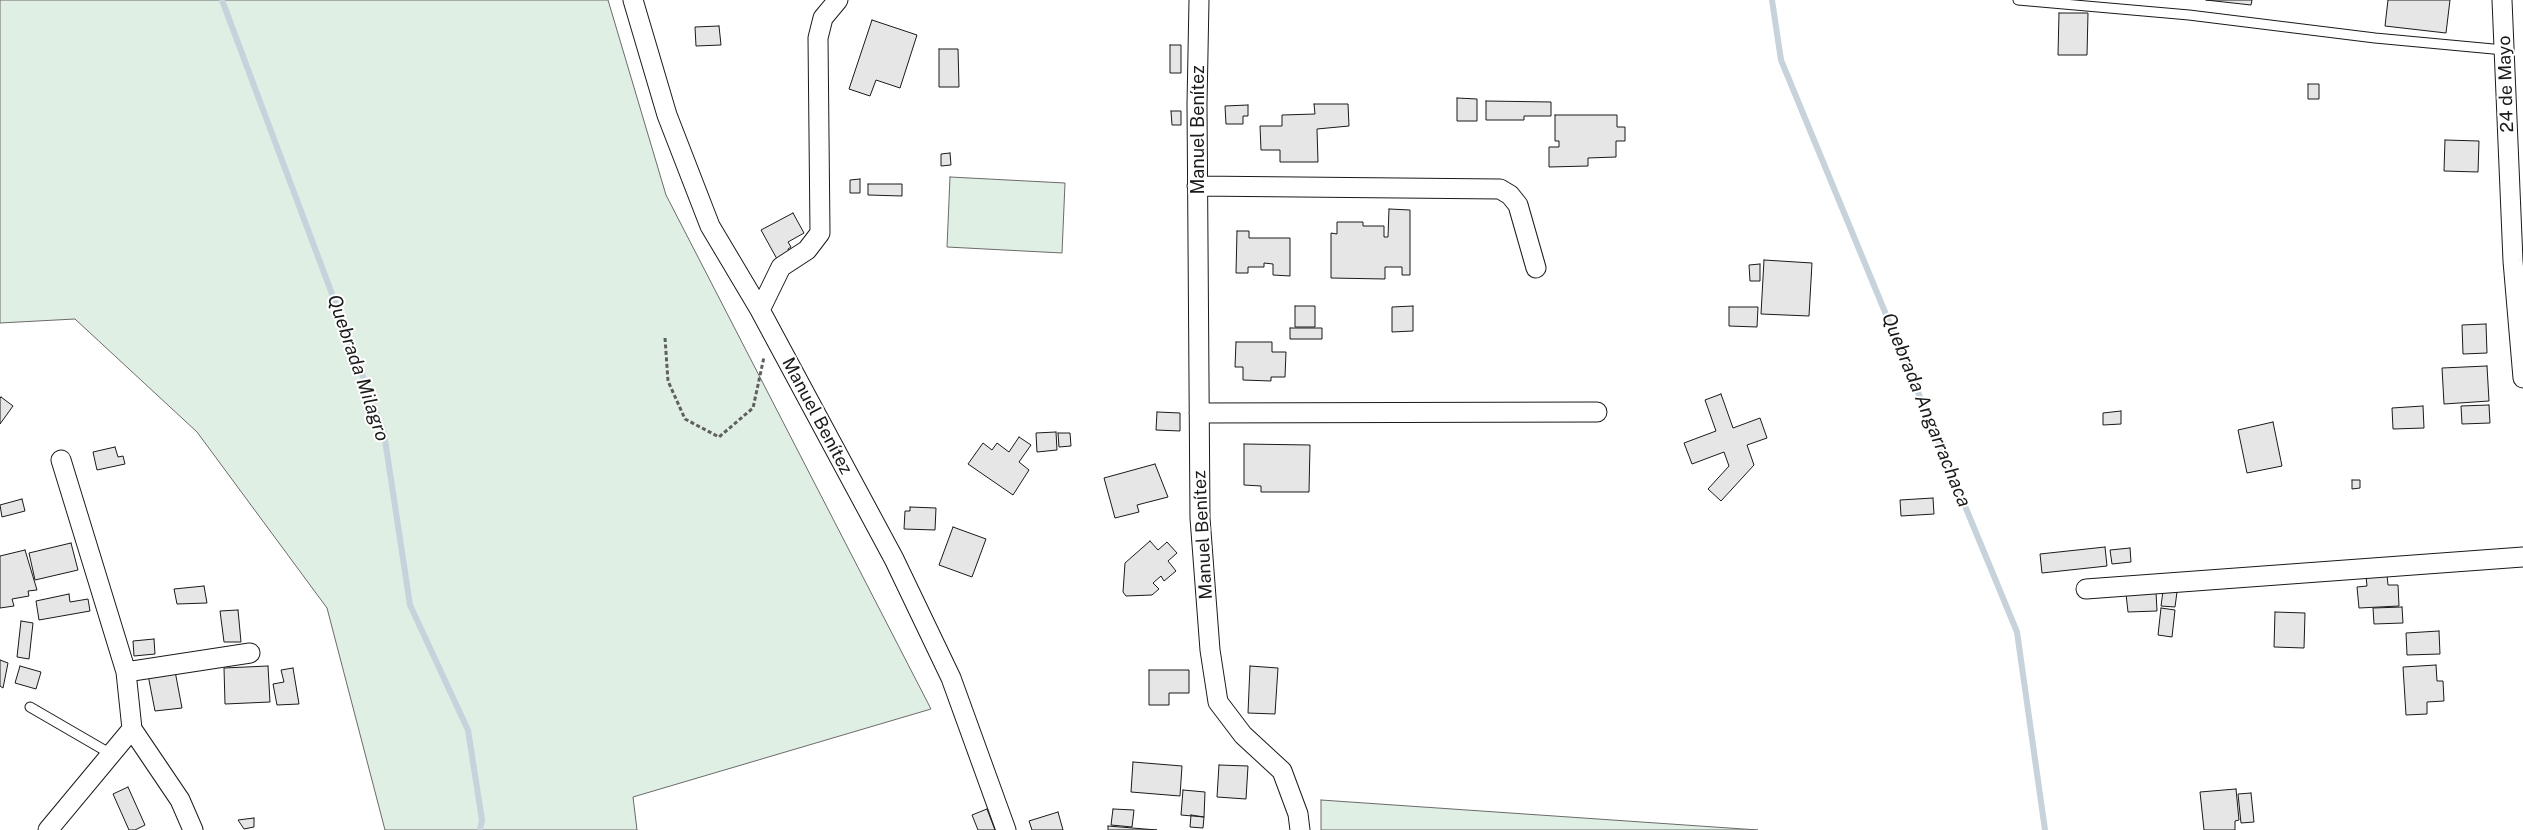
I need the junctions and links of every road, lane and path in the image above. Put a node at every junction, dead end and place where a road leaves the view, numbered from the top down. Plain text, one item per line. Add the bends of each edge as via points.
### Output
1 (633, 0) edge
2 (838, 0) edge
3 (1199, 0) edge
4 (2018, 0) edge
5 (2502, 0) edge
6 (2504, 50) junction
7 (1197, 186) junction
8 (1536, 268) dead end
9 (760, 310) junction
10 (665, 338) dead end
11 (764, 354) dead end
12 (2523, 378) edge
13 (1597, 412) dead end
14 (1199, 413) junction
15 (62, 460) dead end
16 (2523, 557) edge
17 (2086, 589) dead end
18 (250, 653) dead end
19 (126, 672) junction
20 (30, 707) dead end
21 (132, 729) junction
22 (111, 754) junction
23 (48, 830) edge
24 (193, 830) edge
25 (1006, 830) edge
26 (1300, 830) edge

1 - 9 street, Manuel Benítez via 667,115 710,226
2 - 9 street via 823,18 818,38 820,233 807,250 781,267
3 - 7 street, Manuel Benítez
4 - 6 lane via 2189,15
5 - 6 street, 24 de Mayo
6 - 12 street, 24 de Mayo via 2512,261
7 - 8 street via 1500,189 1518,205
7 - 14 street, Manuel Benítez
9 - 25 street, Manuel Benítez via 894,559 947,669
10 - 11 path via 668,381 685,420 719,437 753,408
13 - 14 street
14 - 26 street, Manuel Benítez via 1200,518 1210,650 1218,702 1243,736 1282,771 1298,814
15 - 19 street
16 - 17 street
18 - 19 street
19 - 21 street
20 - 22 lane
21 - 22 street
21 - 24 street via 180,800
22 - 23 street

